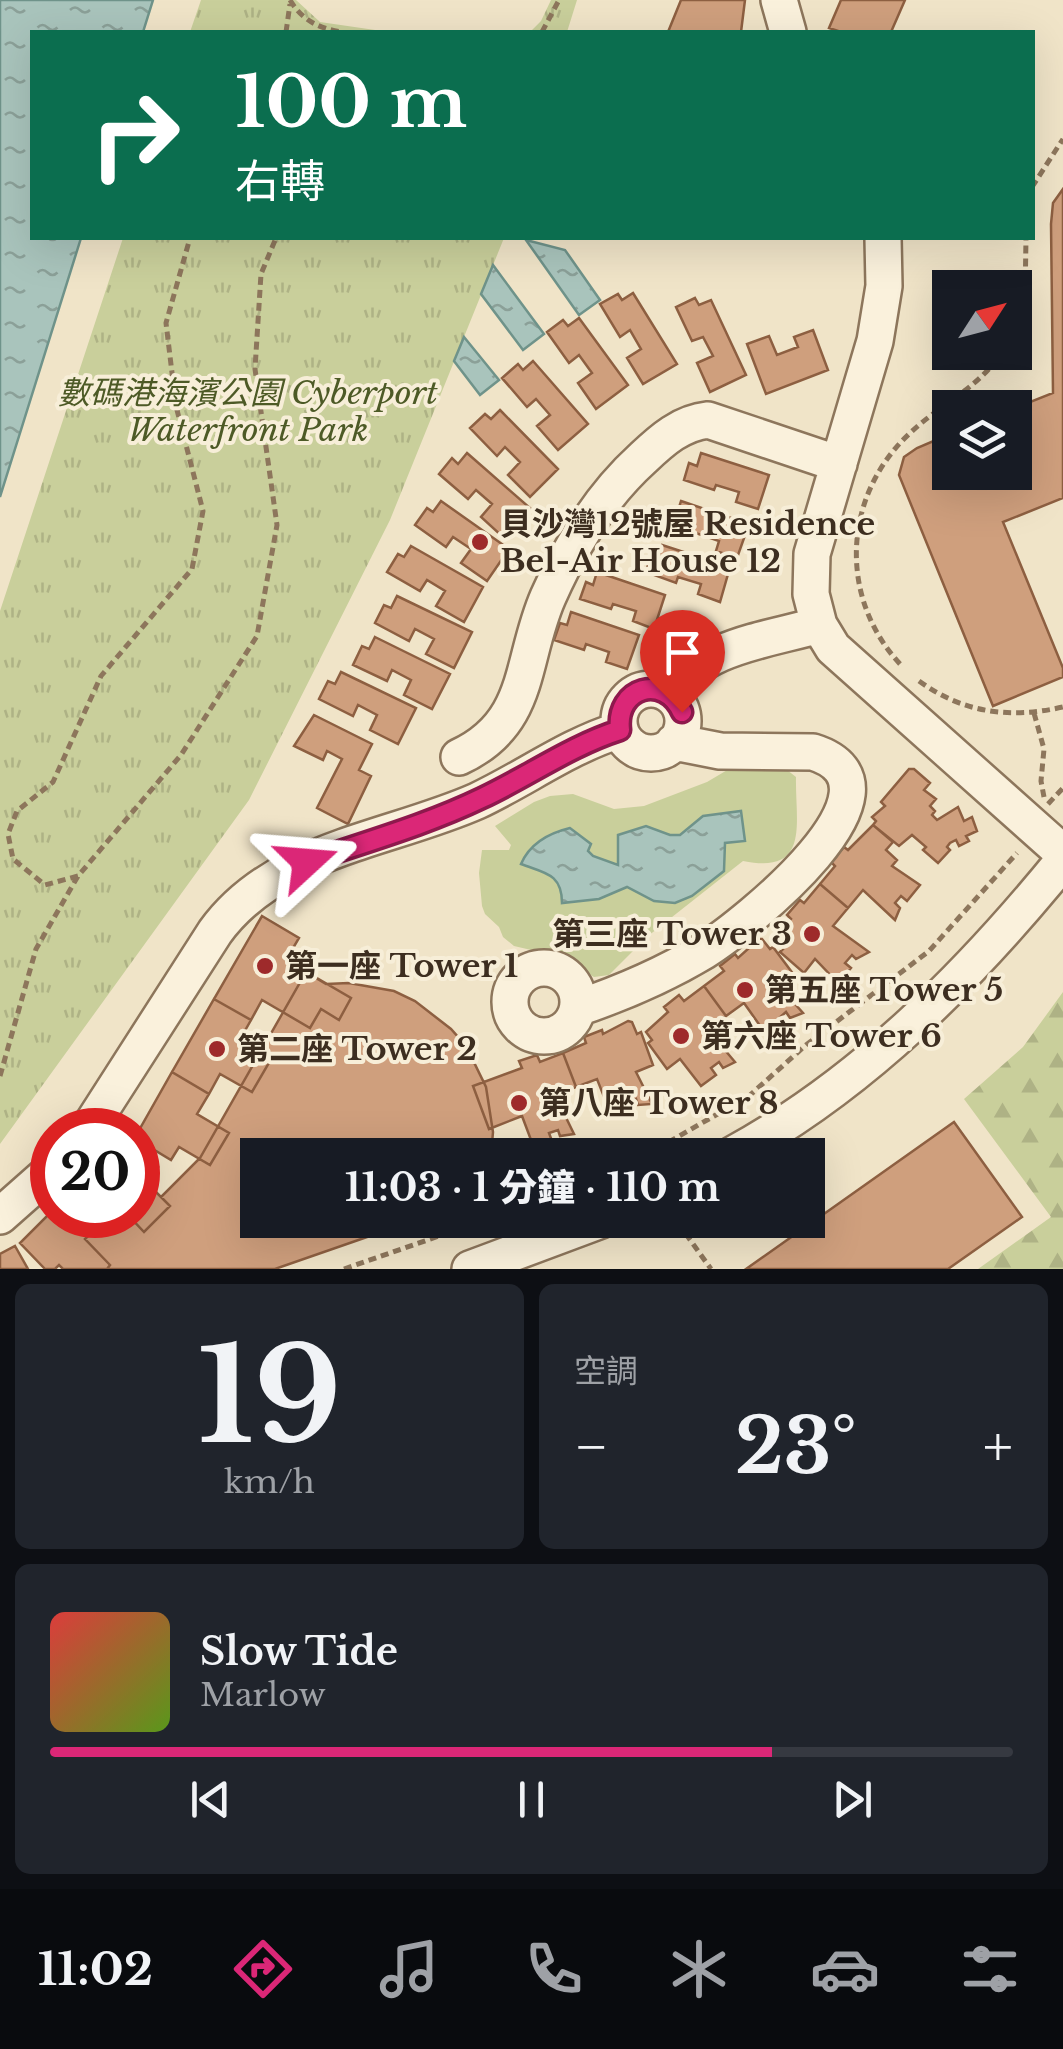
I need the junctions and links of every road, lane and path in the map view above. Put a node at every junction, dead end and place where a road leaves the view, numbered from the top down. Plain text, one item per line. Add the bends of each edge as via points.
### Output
1 (560, 0) edge
2 (779, 0) edge
3 (290, 1) edge
4 (286, 30) edge
5 (330, 30) edge
6 (543, 30) edge
7 (787, 30) edge
8 (1063, 139) edge
9 (1035, 183) edge
10 (189, 240) edge
11 (275, 240) edge
12 (883, 240) edge
13 (1026, 240) edge
14 (1025, 270) edge
15 (990, 370) edge
16 (839, 464) junction
17 (819, 625) junction
18 (670, 695) junction
19 (1063, 707) edge
20 (1034, 713) junction
21 (620, 730) junction
22 (674, 742) junction
23 (459, 757) dead end
24 (1063, 788) edge
25 (1058, 795) dead end
26 (1046, 806) dead end
27 (1063, 857) edge
28 (1009, 863) dead end
29 (78, 876) junction
30 (578, 1008) dead end
31 (0, 1076) edge
32 (102, 1108) edge
33 (676, 1138) edge
34 (760, 1138) edge
35 (30, 1189) edge
36 (0, 1216) edge
37 (433, 1238) edge
38 (554, 1238) edge
39 (688, 1238) edge
40 (344, 1269) edge
41 (470, 1269) edge
42 (710, 1269) edge

1 - 6 path
2 - 7 street
3 - 4 path
3 - 5 path via 305,19
8 - 9 path
10 - 29 path via 166,324 176,406 204,511 192,569 102,676 54,782 17,811 8,834 13,859 45,885
11 - 29 path via 261,274 254,369 277,526 257,636 181,755
12 - 16 street via 875,342
13 - 14 path
15 - 20 path via 886,458 858,519 858,587 868,619 909,674 967,707
16 - 17 street via 812,554
16 - 23 street via 708,420 678,429 600,504 560,571 514,709 491,738
17 - 18 street via 710,657
17 - 27 street via 832,648
18 - 21 street via 651,689 633,694 620,710
18 - 22 street via 682,723
19 - 20 path
20 - 26 path via 1044,749
21 - 22 street via 644,752
21 - 32 street via 574,746 452,812 285,870 246,896 215,932
22 - 30 street via 720,752 826,756 849,788 844,814 783,888 708,948 667,973
24 - 25 path
27 - 34 street via 976,963 910,1026
28 - 33 path via 929,951 749,1096
29 - 31 path via 36,949
35 - 36 street
37 - 40 path
38 - 41 street
39 - 42 path

